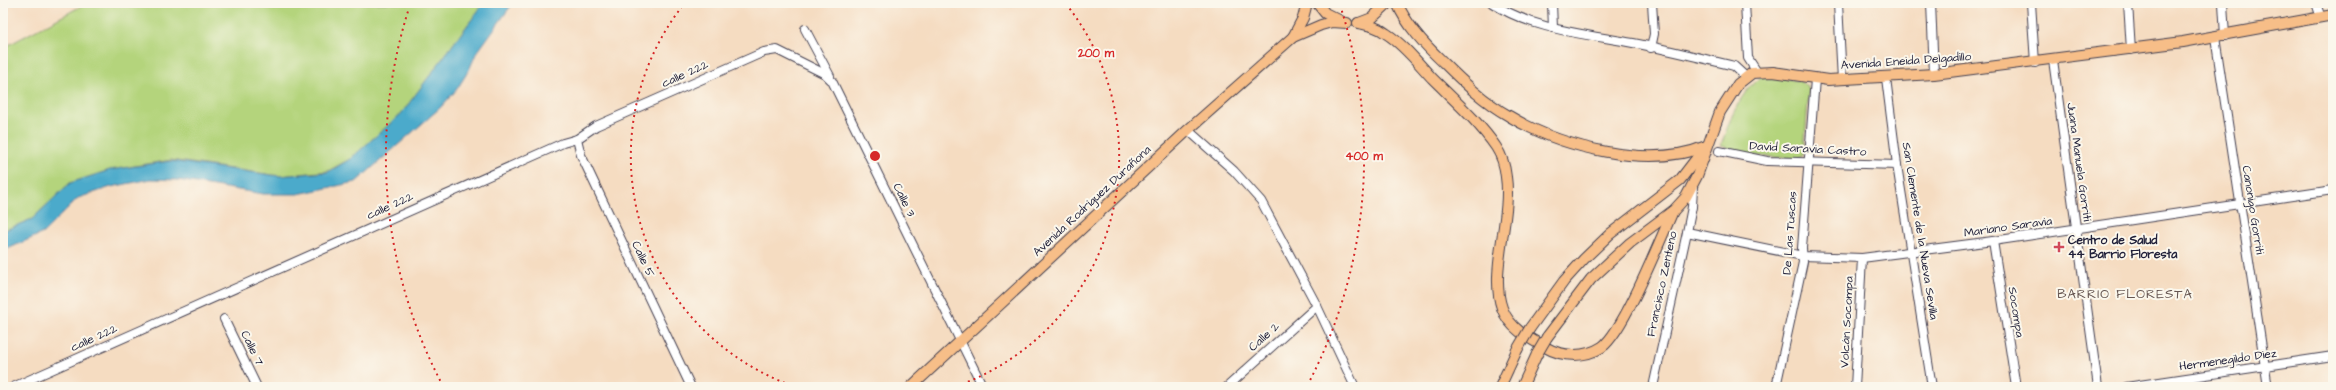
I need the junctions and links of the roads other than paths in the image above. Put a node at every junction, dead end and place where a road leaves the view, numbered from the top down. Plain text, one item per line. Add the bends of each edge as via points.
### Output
1 (1307, 3) edge
2 (1317, 3) edge
3 (1388, 3) edge
4 (1397, 3) edge
5 (1492, 3) edge
6 (1552, 3) edge
7 (1652, 3) edge
8 (1745, 3) edge
9 (1838, 3) edge
10 (1931, 3) edge
11 (2031, 3) edge
12 (2128, 3) edge
13 (2224, 3) edge
14 (2316, 3) edge
15 (2333, 15) edge
16 (2321, 18) junction
17 (1347, 23) junction
18 (1358, 23) junction
19 (1553, 28) junction
20 (805, 29) dead end
21 (2220, 36) junction
22 (1293, 37) junction
23 (1651, 48) junction
24 (776, 50) joint
25 (2131, 50) junction
26 (2053, 60) junction
27 (2035, 63) junction
28 (1757, 72) junction
29 (1934, 74) junction
30 (1746, 77) junction
31 (1815, 78) junction
32 (1886, 78) junction
33 (1842, 80) junction
34 (832, 81) junction
35 (1188, 130) junction
36 (577, 139) junction
37 (1706, 146) junction
38 (1719, 151) dead end
39 (1808, 163) junction
40 (1897, 165) junction
41 (1693, 186) junction
42 (2333, 190) edge
43 (2239, 203) junction
44 (1674, 210) junction
45 (2077, 229) junction
46 (1687, 232) junction
47 (1993, 241) junction
48 (1911, 253) junction
49 (1803, 256) junction
50 (1862, 258) junction
51 (1317, 306) junction
52 (224, 319) dead end
53 (960, 341) junction
54 (2333, 356) edge
55 (2265, 367) junction
56 (13, 387) edge
57 (258, 387) edge
58 (691, 387) edge
59 (911, 387) edge
60 (982, 387) edge
61 (1227, 387) edge
62 (1355, 387) edge
63 (1500, 387) edge
64 (1522, 387) edge
65 (1653, 387) edge
66 (1776, 387) edge
67 (1856, 387) edge
68 (1932, 387) edge
69 (2016, 387) edge
70 (2098, 387) edge
71 (2129, 387) edge
72 (2268, 387) edge

1 - 22 main road
2 - 17 main road via 1325,13
3 - 18 main road via 1372,18
4 - 37 main road via 1411,28 1463,82 1526,126 1587,146 1630,154 1681,155
5 - 19 street via 1506,11
6 - 19 street
7 - 23 street via 1654,34
8 - 28 street via 1748,58
9 - 33 street
10 - 29 street
11 - 27 street
12 - 25 street
13 - 21 street, Canonigo Gorriti
14 - 16 street
15 - 16 main road, Avenida Eneida Delgadillo
16 - 21 main road, Avenida Eneida Delgadillo
17 - 18 main road
17 - 22 main road via 1332,22
18 - 44 main road via 1374,26 1396,41 1497,149 1506,176 1508,196 1499,276 1500,299 1513,325 1533,340 1552,351 1573,355 1595,351 1610,340 1625,315
19 - 23 street
20 - 34 street
21 - 25 main road, Avenida Eneida Delgadillo
21 - 43 street, Canonigo Gorriti
22 - 35 main road, Avenida Rodríguez Durañona
23 - 30 street via 1734,66
24 - 34 street, Calle 3 via 824,74
24 - 36 street, calle 222 via 764,52 596,126
25 - 26 main road, Avenida Eneida Delgadillo
26 - 27 main road, Avenida Eneida Delgadillo
26 - 45 street, Juana Manuela Gorriti
27 - 29 main road, Avenida Eneida Delgadillo
28 - 30 main road, Avenida Eneida Delgadillo
28 - 31 main road, Avenida Eneida Delgadillo
29 - 32 main road, Avenida Eneida Delgadillo
30 - 37 main road via 1726,102
31 - 33 main road, Avenida Eneida Delgadillo
31 - 39 street, De Las Tuscas
32 - 33 main road, Avenida Eneida Delgadillo
32 - 40 street, San Clemente de la Nueva Sevilla
34 - 53 street, Calle 3
35 - 51 street via 1234,171 1261,201
35 - 53 main road, Avenida Rodríguez Durañona
36 - 56 street, calle 222 via 418,206
36 - 58 street, Calle 5 via 581,155
37 - 41 main road
37 - 63 main road, bridge via 1680,180 1610,234 1564,281 1530,328
38 - 39 street, David Saravia Castro via 1752,159
39 - 40 street, David Saravia Castro
39 - 49 street, De Las Tuscas
40 - 48 street, San Clemente de la Nueva Sevilla
41 - 44 main road
41 - 46 street, Francisco Zenteno via 1693,202
42 - 43 street, Mariano Saravia
43 - 45 street, Mariano Saravia
43 - 55 street, Canonigo Gorriti
44 - 64 main road, bridge via 1630,242 1591,279 1547,337
45 - 47 street, Mariano Saravia
45 - 70 street, Juana Manuela Gorriti
46 - 49 street, Mariano Saravia
46 - 65 street, Francisco Zenteno
47 - 48 street, Mariano Saravia
47 - 69 street, Socompa
48 - 50 street, Mariano Saravia
48 - 68 street, San Clemente de la Nueva Sevilla
49 - 50 street, Mariano Saravia
49 - 66 street, De Las Tuscas
50 - 67 street, Volcán Socompa
51 - 61 street, Calle 2
51 - 62 street
52 - 57 street, Calle 7
53 - 59 main road, Avenida Rodríguez Durañona
53 - 60 street, Calle 3
54 - 55 street, Hermenegildo Diez
55 - 71 street, Hermenegildo Diez
55 - 72 street, Canonigo Gorriti

